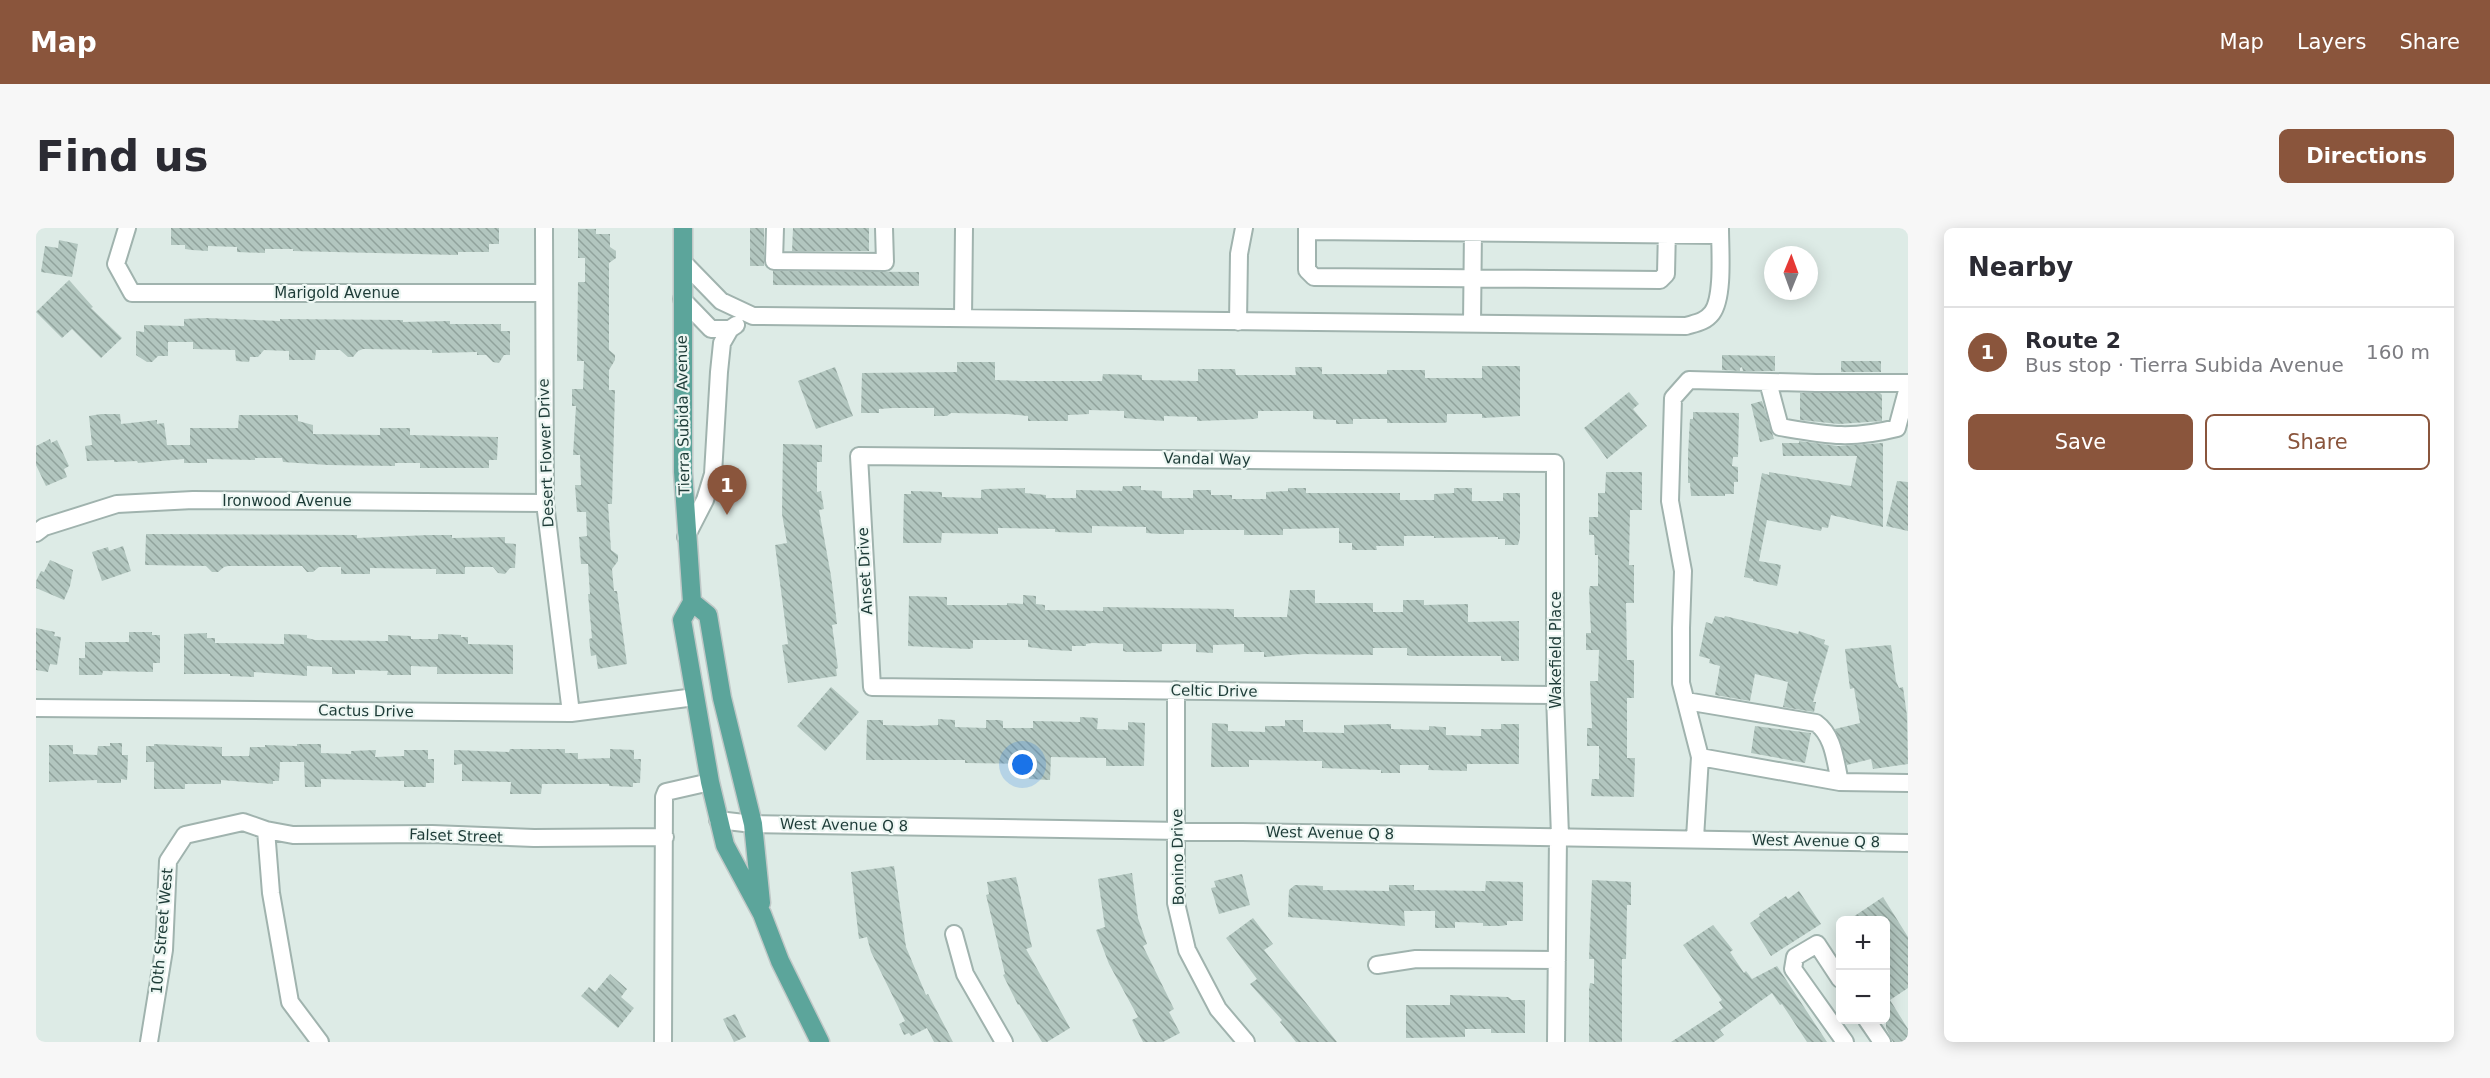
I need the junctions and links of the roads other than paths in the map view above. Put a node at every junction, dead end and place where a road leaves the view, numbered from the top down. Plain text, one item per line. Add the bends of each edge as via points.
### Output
1 (127, 228) edge
2 (544, 228) edge
3 (683, 228) edge
4 (775, 228) edge
5 (884, 228) edge
6 (964, 228) edge
7 (1244, 228) edge
8 (1307, 230) edge
9 (1473, 231) edge
10 (1667, 231) edge
11 (1720, 232) edge
12 (683, 262) junction
13 (1472, 277) junction
14 (543, 293) junction
15 (682, 299) junction
16 (753, 316) junction
17 (963, 318) junction
18 (1238, 321) junction
19 (1472, 324) junction
20 (730, 329) junction
21 (1768, 382) junction
22 (1908, 385) edge
23 (859, 456) joint
24 (1556, 463) joint
25 (544, 503) junction
26 (36, 533) edge
27 (686, 537) junction
28 (692, 602) junction
29 (872, 687) joint
30 (1176, 690) junction
31 (1555, 695) junction
32 (695, 697) junction
33 (1686, 701) junction
34 (36, 708) edge
35 (571, 713) junction
36 (1700, 757) junction
37 (710, 782) junction
38 (1840, 782) junction
39 (1908, 783) edge
40 (718, 820) junction
41 (753, 824) junction
42 (266, 830) junction
43 (1177, 830) junction
44 (1559, 836) junction
45 (665, 837) junction
46 (1695, 838) junction
47 (1908, 843) edge
48 (762, 914) junction
49 (954, 934) dead end
50 (1557, 960) junction
51 (1377, 965) dead end
52 (1836, 973) edge
53 (1870, 1024) edge
54 (149, 1042) edge
55 (320, 1042) edge
56 (663, 1042) edge
57 (820, 1042) edge
58 (1004, 1042) edge
59 (1246, 1042) edge
60 (1556, 1042) edge
61 (1845, 1042) edge
62 (1882, 1042) edge

1 - 14 street, Marigold Avenue via 116,264 132,293
2 - 14 street, Desert Flower Drive
3 - 12 main road, Tierra Subida Avenue
4 - 5 street via 774,261 885,262
6 - 17 street
7 - 18 street via 1239,254
8 - 9 street
8 - 13 street via 1307,270 1314,277
9 - 10 street
9 - 13 street
10 - 11 street
10 - 13 street via 1666,274 1660,280
11 - 19 street via 1719,294 1713,313 1702,322 1686,326
12 - 15 main road, Tierra Subida Avenue
12 - 16 street via 721,301
13 - 19 street
14 - 25 street, Desert Flower Drive
15 - 20 street via 711,329
15 - 27 main road, Tierra Subida Avenue
16 - 17 street
16 - 20 street
17 - 18 street
18 - 19 street
20 - 27 street via 722,343 713,474
21 - 22 street
21 - 22 street via 1779,427 1838,437 1897,428
21 - 33 street via 1689,380 1673,398 1670,501 1683,571 1681,683
23 - 24 street, Vandal Way
23 - 29 street, Anset Drive
24 - 31 street, Wakefield Place
25 - 26 street, Ironwood Avenue via 193,500 117,504
25 - 35 street, Desert Flower Drive
27 - 28 main road, Tierra Subida Avenue
28 - 32 main road, Tierra Subida Avenue via 682,620
28 - 41 main road, Tierra Subida Avenue via 708,615 722,698
29 - 30 street, Celtic Drive
30 - 31 street, Celtic Drive
30 - 43 street, Bonino Drive
31 - 44 street, Wakefield Place
32 - 35 street, Cactus Drive
32 - 37 main road, Tierra Subida Avenue
33 - 36 street
33 - 38 street via 1816,723 1825,729 1830,740
34 - 35 street, Cactus Drive
36 - 38 street
36 - 46 street
37 - 40 main road, Tierra Subida Avenue
37 - 45 street via 666,792
38 - 39 street
40 - 41 street, West Avenue Q 8
40 - 48 main road, Tierra Subida Avenue via 725,845
41 - 43 street, West Avenue Q 8
41 - 48 main road, Tierra Subida Avenue
42 - 45 street, Falset Street via 293,834
42 - 54 street, 10th Street West via 243,822 185,835 168,861 164,950
42 - 55 street via 271,893 290,1002
43 - 44 street, West Avenue Q 8
43 - 59 street, Bonino Drive via 1176,903 1187,950 1218,1009
44 - 46 street, West Avenue Q 8
44 - 50 street, Wakefield Place
45 - 56 street
46 - 47 street, West Avenue Q 8
48 - 57 main road, Tierra Subida Avenue via 780,961
49 - 58 street via 965,974
50 - 51 street via 1416,959
50 - 60 street, Wakefield Place
52 - 61 street via 1817,944 1795,957 1793,969
53 - 62 street

